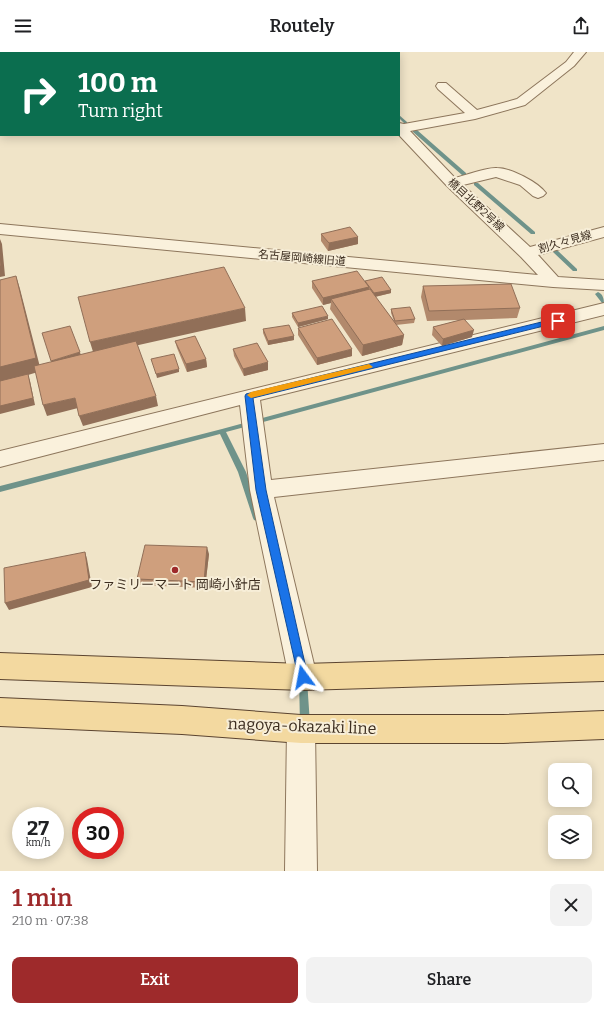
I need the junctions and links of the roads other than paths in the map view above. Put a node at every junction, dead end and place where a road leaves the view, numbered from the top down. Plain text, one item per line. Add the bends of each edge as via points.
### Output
1 (580, 52) edge
2 (442, 86) dead end
3 (475, 115) junction
4 (400, 128) edge
5 (452, 183) junction
6 (537, 188) dead end
7 (0, 229) edge
8 (604, 232) edge
9 (526, 253) junction
10 (553, 282) junction
11 (604, 285) edge
12 (604, 309) edge
13 (249, 396) junction
14 (604, 452) edge
15 (0, 459) edge
16 (261, 490) junction
17 (0, 666) edge
18 (604, 668) edge
19 (303, 677) junction
20 (0, 712) edge
21 (604, 725) edge
22 (301, 728) junction
23 (301, 871) edge

1 - 3 street via 570,64 521,102
2 - 3 street
3 - 4 street
4 - 5 street, 橋目北野2号線
5 - 6 street via 497,172
5 - 9 street, 橋目北野2号線
7 - 10 street, 名古屋岡崎線旧道
8 - 9 street, 割久々見線
9 - 10 street, 橋目北野2号線
10 - 11 street, 名古屋岡崎線旧道
12 - 13 street
13 - 15 street
13 - 16 street
14 - 16 street
16 - 19 street
17 - 19 main road
18 - 19 main road
20 - 22 main road, nagoya-okazaki line
21 - 22 main road, nagoya-okazaki line via 503,729
22 - 23 street

